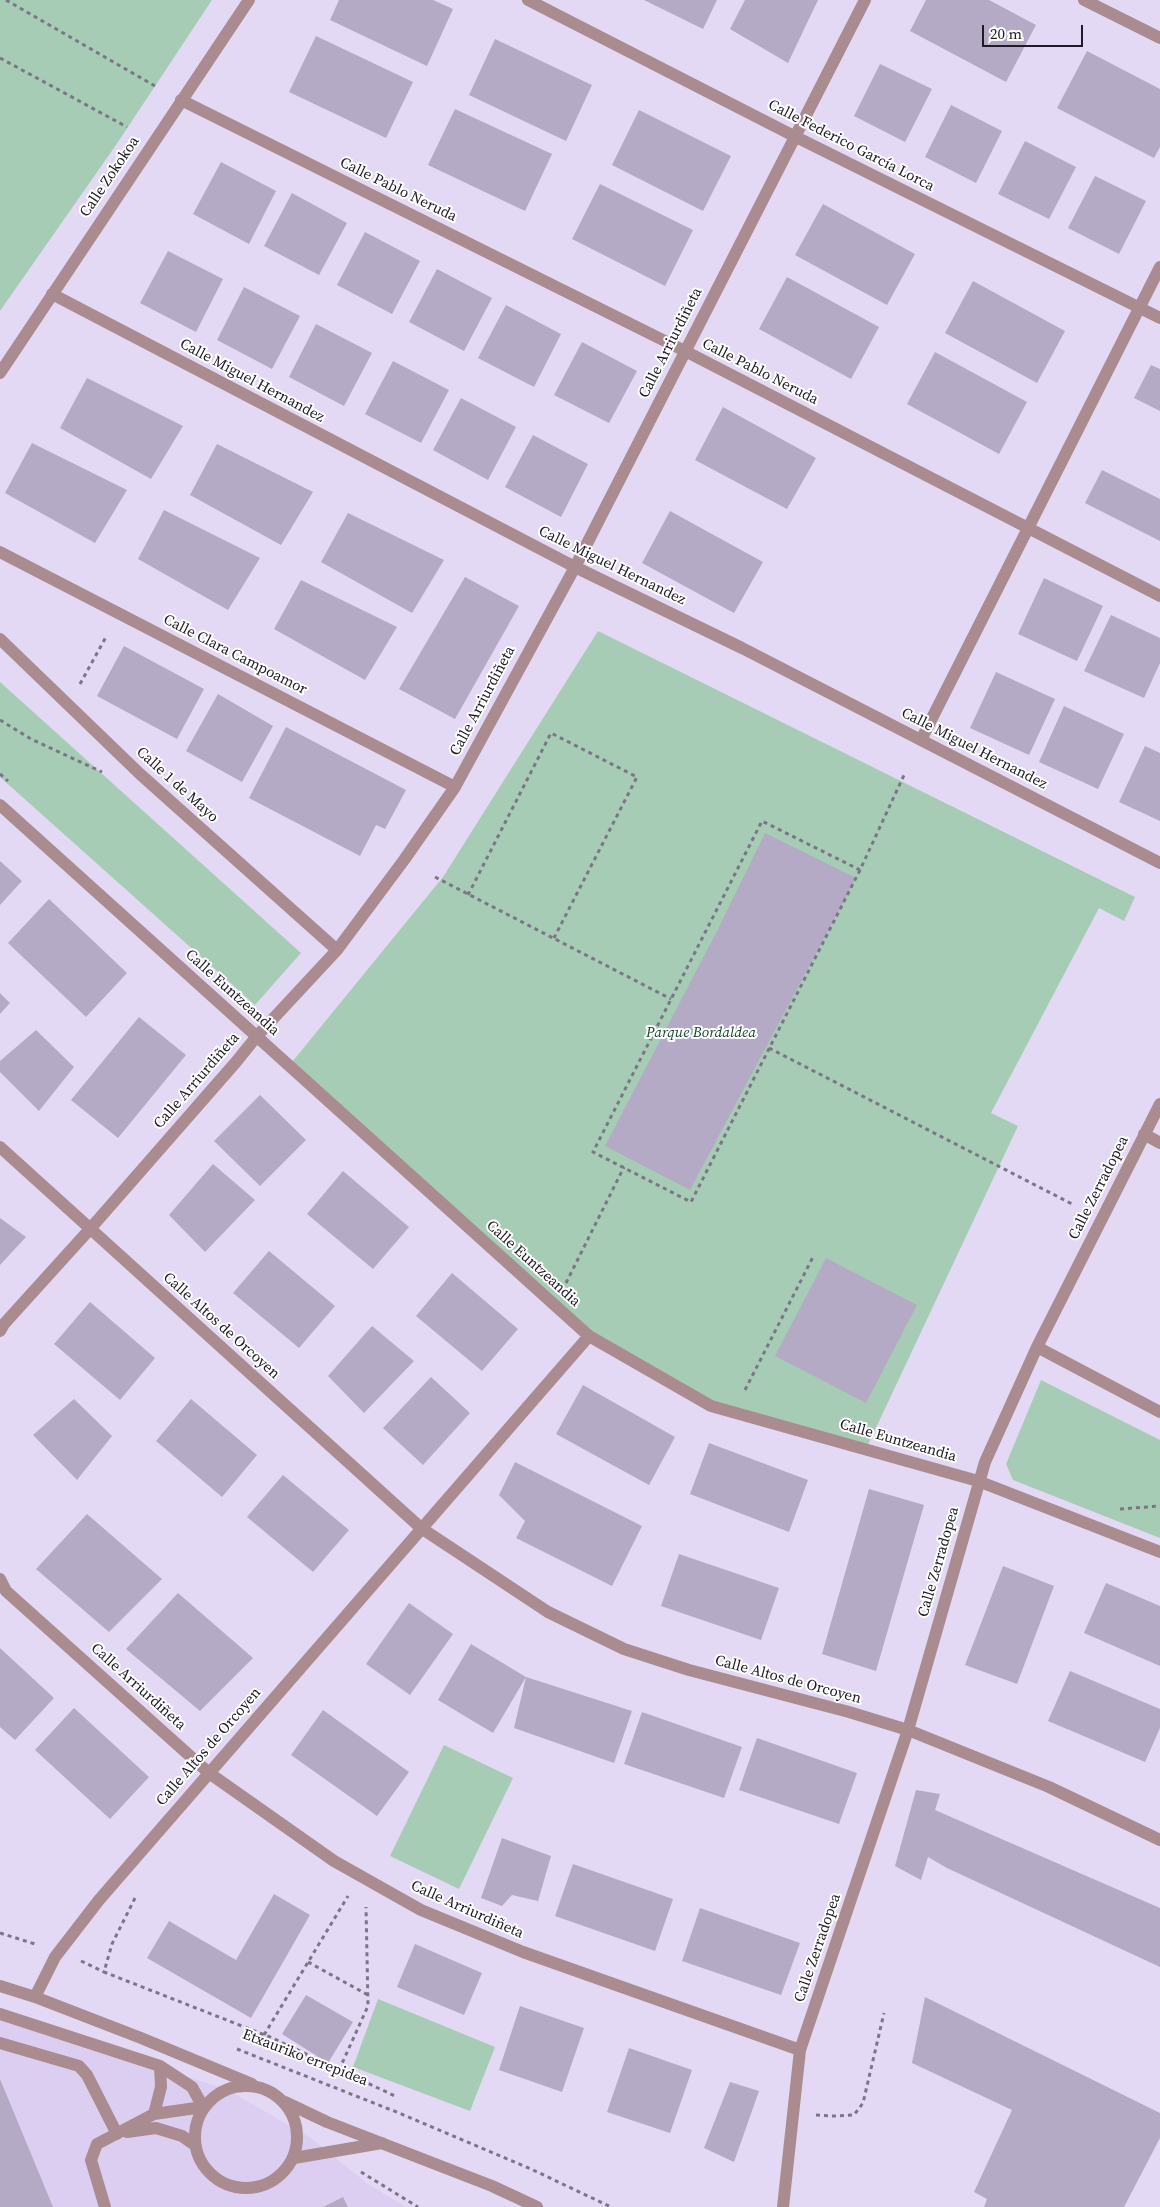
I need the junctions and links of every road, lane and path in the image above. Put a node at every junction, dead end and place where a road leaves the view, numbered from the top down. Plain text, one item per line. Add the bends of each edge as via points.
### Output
1 (6, 0) edge
2 (249, 0) edge
3 (528, 0) edge
4 (865, 0) edge
5 (1084, 0) edge
6 (1160, 38) edge
7 (0, 58) edge
8 (155, 86) dead end
9 (181, 100) junction
10 (127, 127) dead end
11 (794, 136) junction
12 (1160, 267) edge
13 (52, 294) junction
14 (1139, 308) junction
15 (1160, 318) edge
16 (685, 351) junction
17 (0, 373) edge
18 (1026, 528) junction
19 (0, 552) edge
20 (574, 566) junction
21 (1160, 596) edge
22 (109, 632) dead end
23 (0, 639) edge
24 (78, 686) dead end
25 (0, 720) edge
26 (921, 740) junction
27 (905, 773) dead end
28 (109, 776) dead end
29 (455, 787) junction
30 (0, 805) edge
31 (1160, 863) edge
32 (860, 870) junction
33 (435, 877) dead end
34 (468, 895) junction
35 (554, 938) junction
36 (336, 950) junction
37 (671, 999) junction
38 (257, 1036) junction
39 (769, 1048) junction
40 (1160, 1104) edge
41 (1144, 1134) junction
42 (1160, 1142) edge
43 (0, 1147) edge
44 (624, 1167) junction
45 (1074, 1206) dead end
46 (90, 1229) junction
47 (814, 1255) dead end
48 (566, 1283) dead end
49 (0, 1331) edge
50 (589, 1336) junction
51 (1037, 1347) junction
52 (742, 1396) dead end
53 (1160, 1412) edge
54 (978, 1481) junction
55 (1160, 1506) edge
56 (1116, 1509) dead end
57 (421, 1528) junction
58 (1160, 1552) edge
59 (0, 1579) edge
60 (908, 1730) junction
61 (209, 1773) junction
62 (1160, 1840) edge
63 (138, 1892) dead end
64 (348, 1895) dead end
65 (366, 1905) dead end
66 (0, 1933) edge
67 (55, 1957) junction
68 (78, 1960) dead end
69 (308, 1962) junction
70 (104, 1972) junction
71 (0, 1986) edge
72 (368, 1995) junction
73 (35, 1997) junction
74 (884, 2013) dead end
75 (0, 2014) edge
76 (264, 2035) junction
77 (0, 2043) edge
78 (234, 2048) dead end
79 (800, 2050) junction
80 (160, 2066) junction
81 (339, 2070) junction
82 (258, 2087) junction
83 (397, 2097) dead end
84 (284, 2102) junction
85 (203, 2107) junction
86 (793, 2113) junction
87 (154, 2114) junction
88 (116, 2134) junction
89 (382, 2143) junction
90 (195, 2145) junction
91 (294, 2158) junction
92 (354, 2168) dead end
93 (105, 2207) edge
94 (418, 2207) edge
95 (537, 2207) edge
96 (611, 2207) edge
97 (783, 2207) edge

1 - 8 path
2 - 9 street, Calle Zokokoa
3 - 11 street, Calle Federico García Lorca
4 - 11 street, Calle Arriurdiñeta
5 - 6 street
7 - 10 path
9 - 13 street, Calle Zokokoa
9 - 16 street, Calle Pablo Neruda
11 - 14 street, Calle Federico García Lorca
11 - 16 street, Calle Arriurdiñeta
12 - 14 street
13 - 17 street, Calle Zokokoa
13 - 20 street, Calle Miguel Hernandez
14 - 15 street, Calle Federico García Lorca
14 - 18 street
16 - 18 street, Calle Pablo Neruda
16 - 20 street, Calle Arriurdiñeta
18 - 21 street, Calle Pablo Neruda
18 - 26 street
19 - 29 street, Calle Clara Campoamor
20 - 26 street, Calle Miguel Hernandez
20 - 29 street, Calle Arriurdiñeta
22 - 24 path
23 - 36 street, Calle 1 de Mayo via 140,774
25 - 28 path via 31,739
26 - 31 street, Calle Miguel Hernandez
27 - 32 path
29 - 36 street, Calle Arriurdiñeta
30 - 38 street, Calle Euntzeandia
32 - 37 path via 762,820
32 - 39 path
33 - 34 path
34 - 35 path
34 - 35 path via 552,733 637,777
35 - 37 path
36 - 38 street, Calle Arriurdiñeta
37 - 44 path via 593,1152
38 - 46 street, Calle Arriurdiñeta
38 - 50 street, Calle Euntzeandia
39 - 44 path via 691,1202
39 - 45 path
40 - 41 street, Calle Zerradopea
41 - 42 street
41 - 51 street, Calle Zerradopea
43 - 46 street, Calle Altos de Orcoyen
44 - 48 path
46 - 49 street, Calle Arriurdiñeta
46 - 57 street, Calle Altos de Orcoyen
47 - 52 path
50 - 54 street, Calle Euntzeandia via 711,1406
50 - 57 street, Calle Altos de Orcoyen
51 - 53 street
51 - 54 street, Calle Zerradopea
54 - 58 street, Calle Euntzeandia
54 - 60 street, Calle Zerradopea
55 - 56 path
57 - 60 street, Calle Altos de Orcoyen via 548,1612 624,1649
57 - 61 street, Calle Altos de Orcoyen
59 - 61 street, Calle Arriurdiñeta via 6,1591
60 - 62 street, Calle Altos de Orcoyen via 1049,1787
60 - 79 street, Calle Zerradopea
61 - 67 street, Calle Altos de Orcoyen via 99,1900
61 - 79 street, Calle Arriurdiñeta via 334,1861 421,1910 523,1952
63 - 70 path via 112,1944
64 - 69 path
65 - 72 path
66 - 67 path via 42,1946
67 - 73 street, Calle Altos de Orcoyen
68 - 70 path
69 - 72 path
69 - 76 path
70 - 76 path
71 - 73 street
72 - 81 path via 368,2006
73 - 82 street
74 - 86 path via 863,2103 854,2115
75 - 80 street
76 - 81 path
77 - 88 street via 79,2066 87,2075
78 - 96 path, Etxauriko errepidea via 417,2120
79 - 86 street
80 - 85 street via 192,2087
80 - 87 street via 161,2087
81 - 83 path
82 - 84 street
82 - 85 street via 226,2089
84 - 89 street
84 - 91 street via 293,2114 297,2128
85 - 87 street
85 - 90 street via 196,2128
86 - 97 street
87 - 88 street
88 - 90 street via 156,2128 182,2136
88 - 93 street via 97,2144 91,2160
89 - 91 street
89 - 95 street
90 - 91 street via 200,2161 210,2174 225,2184 240,2188 272,2182
92 - 94 path

